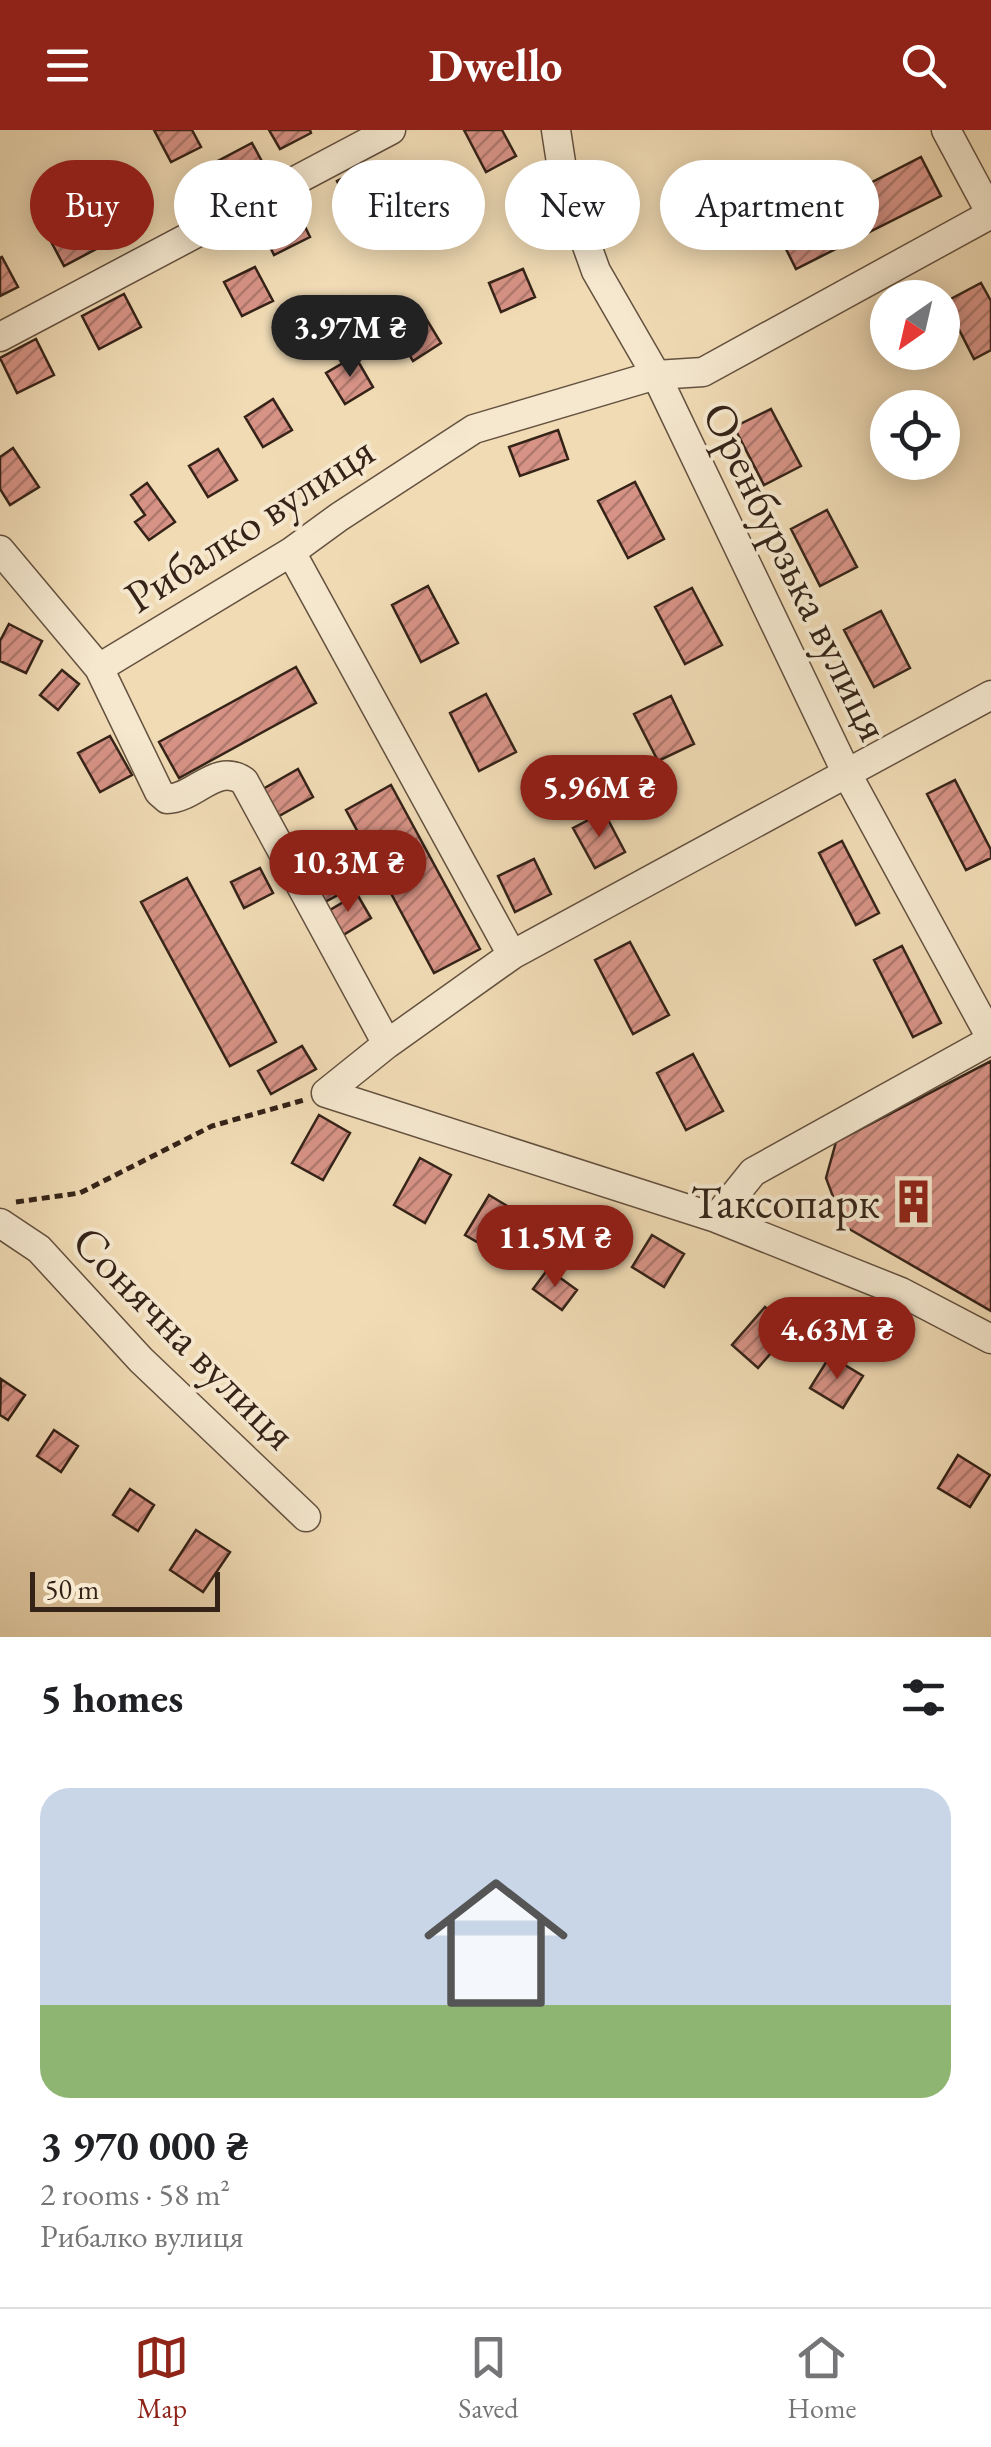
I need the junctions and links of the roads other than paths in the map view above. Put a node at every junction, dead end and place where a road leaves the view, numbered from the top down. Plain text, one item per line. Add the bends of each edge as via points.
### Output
1 (391, 130) edge
2 (556, 130) edge
3 (946, 130) edge
4 (991, 214) edge
5 (0, 337) edge
6 (656, 375) junction
7 (0, 550) edge
8 (290, 552) junction
9 (99, 668) junction
10 (991, 695) edge
11 (847, 774) junction
12 (512, 955) junction
13 (991, 1039) edge
14 (387, 1044) junction
15 (716, 1218) junction
16 (0, 1223) edge
17 (991, 1339) edge
18 (306, 1518) dead end

1 - 5 street
2 - 6 street, Оренбурзька вулиця via 564,182 596,271
3 - 4 street
4 - 6 street, Рибалко вулиця via 703,372
6 - 8 street, Рибалко вулиця via 474,430
6 - 11 street, Оренбурзька вулиця
7 - 9 street
8 - 9 street, Рибалко вулиця
8 - 12 street
9 - 14 street via 158,792 176,799 221,774 244,781
10 - 11 street
11 - 12 street
11 - 13 street, Оренбурзька вулиця
12 - 14 street
13 - 15 street via 753,1172
14 - 15 street via 326,1093
15 - 17 street via 902,1292
16 - 18 street, Сонячна вулиця via 39,1249 141,1360

